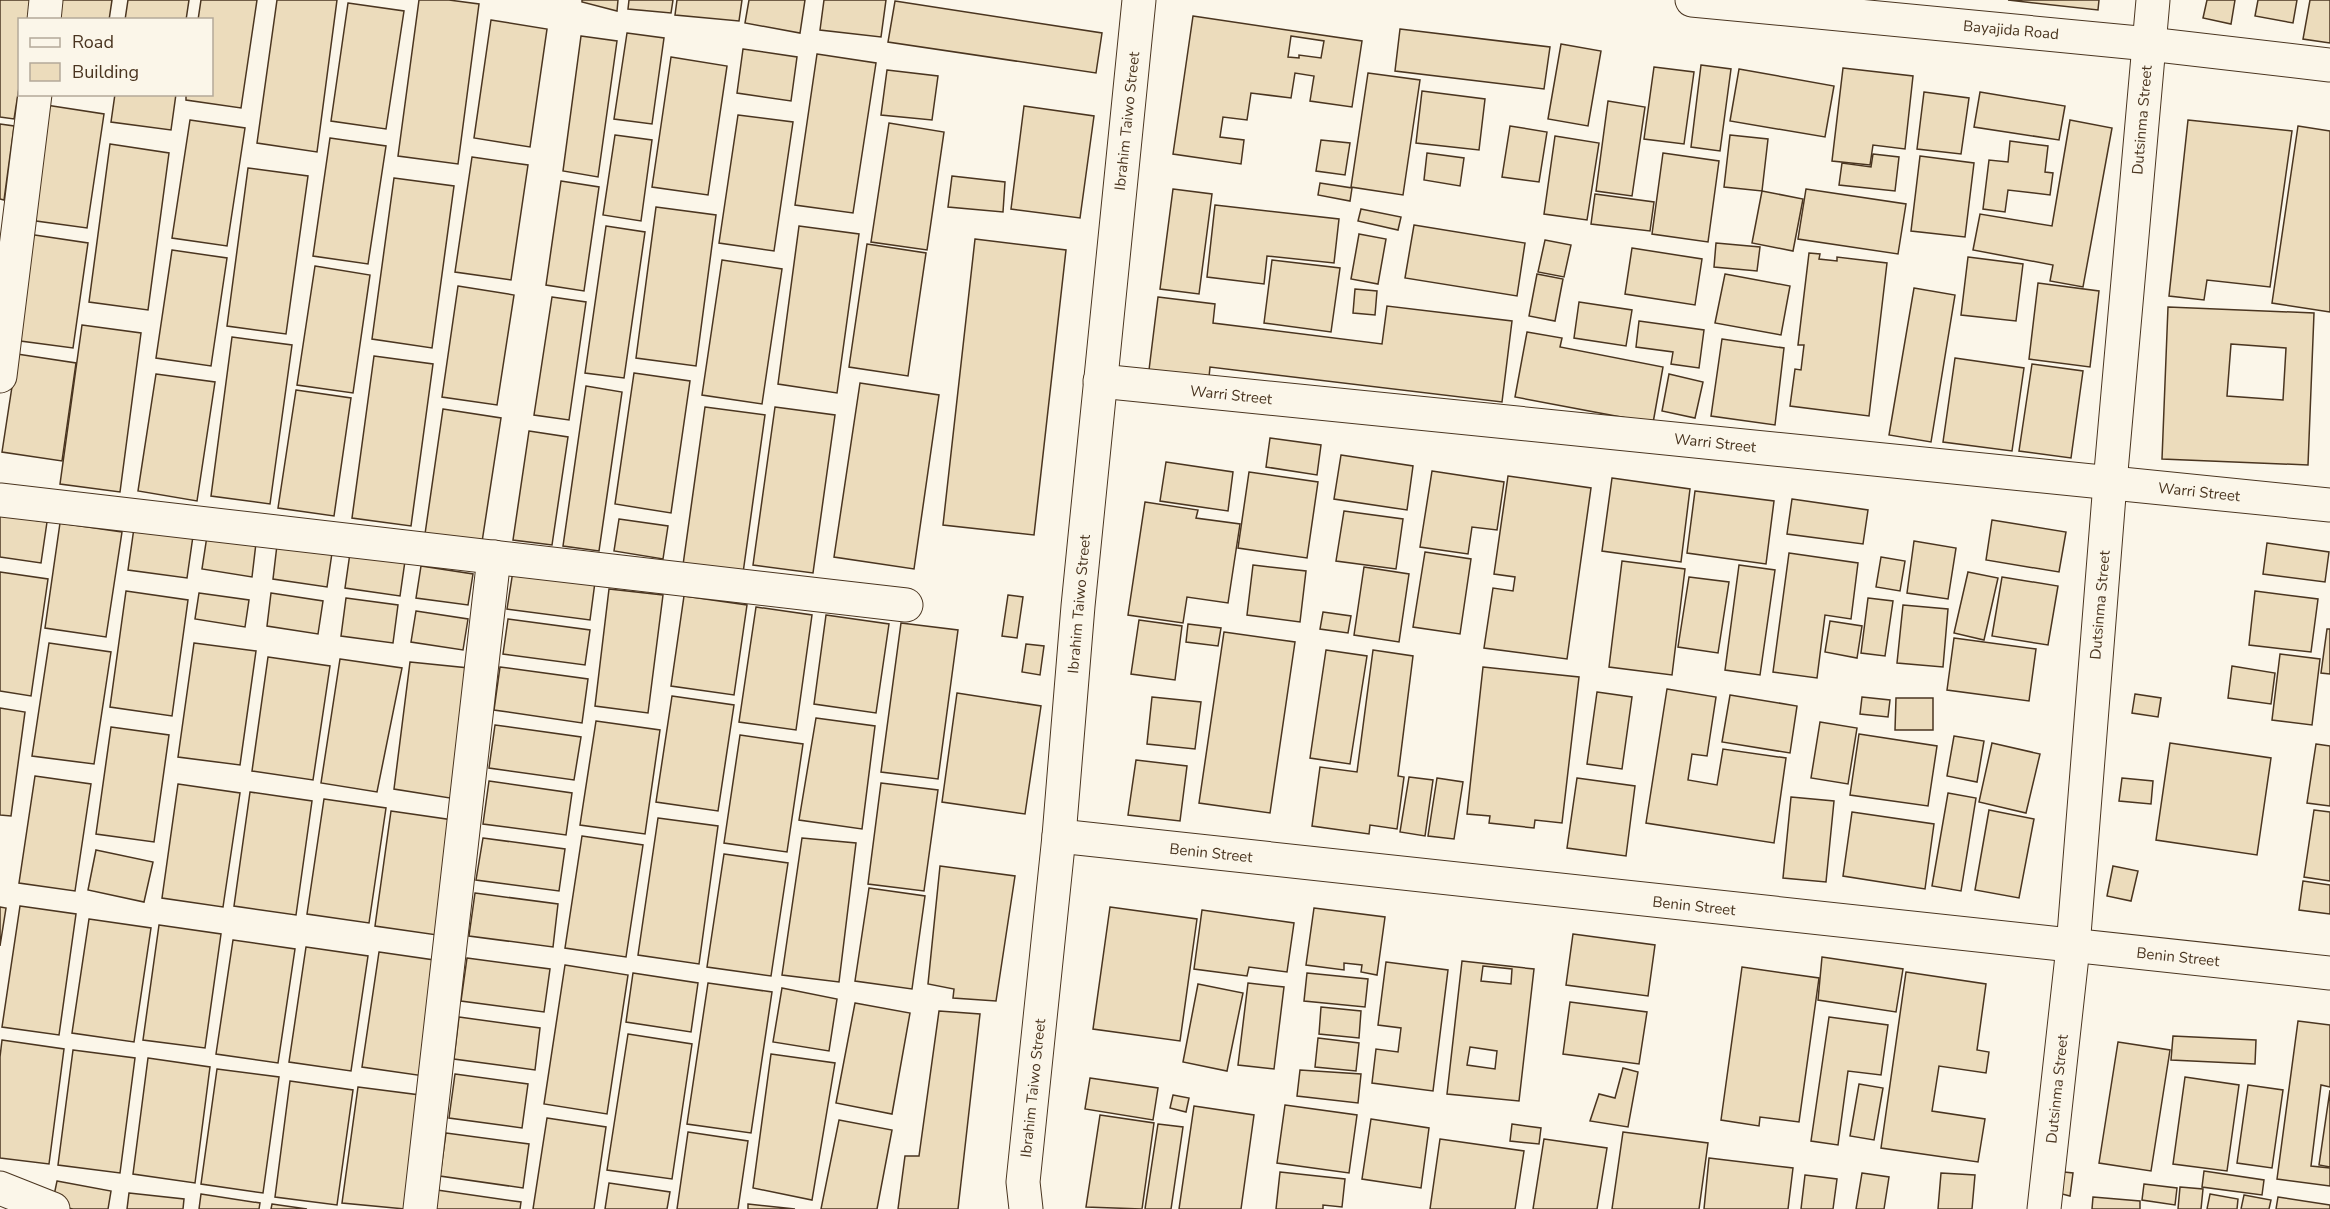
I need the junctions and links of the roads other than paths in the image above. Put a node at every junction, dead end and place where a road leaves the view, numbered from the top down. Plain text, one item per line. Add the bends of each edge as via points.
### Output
1 (46, 0) edge
2 (1139, 0) edge
3 (1702, 0) edge
4 (2153, 0) edge
5 (44, 18) edge
6 (2149, 44) junction
7 (2330, 64) edge
8 (35, 96) edge
9 (0, 376) edge
10 (1100, 381) junction
11 (2110, 483) junction
12 (0, 500) edge
13 (2330, 505) edge
14 (494, 556) junction
15 (906, 604) dead end
16 (1059, 836) junction
17 (2073, 947) junction
18 (2330, 973) edge
19 (0, 1188) edge
20 (53, 1209) edge
21 (420, 1209) edge
22 (1026, 1209) edge
23 (2044, 1209) edge

1 - 5 street
2 - 10 street, Ibrahim Taiwo Street
3 - 6 street, Bayajida Road
4 - 6 street, Dutsinma Street
6 - 7 street, Bayajida Road
6 - 11 street, Dutsinma Street
8 - 9 street
10 - 11 street, Warri Street
10 - 16 street, Ibrahim Taiwo Street
11 - 13 street, Warri Street
11 - 17 street, Dutsinma Street
12 - 14 street
14 - 15 street
14 - 21 street
16 - 17 street, Benin Street
16 - 22 street, Ibrahim Taiwo Street via 1023,1182
17 - 18 street, Benin Street
17 - 23 street, Dutsinma Street
19 - 20 street

